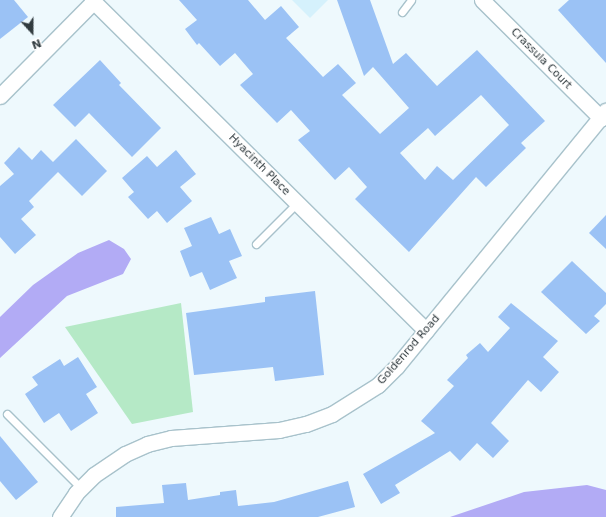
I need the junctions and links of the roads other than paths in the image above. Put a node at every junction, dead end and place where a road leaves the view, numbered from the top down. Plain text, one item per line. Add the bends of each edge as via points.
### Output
1 (411, 0) edge
2 (482, 0) edge
3 (92, 1) edge
4 (402, 12) dead end
5 (0, 96) edge
6 (603, 114) edge
7 (297, 203) junction
8 (256, 244) dead end
9 (426, 331) junction
10 (7, 414) dead end
11 (81, 488) junction
12 (60, 517) edge

1 - 4 lane
2 - 6 street, Crassula Court
3 - 5 street
3 - 7 street, Hyacinth Place
6 - 9 street, Goldenrod Road
7 - 8 lane
7 - 9 street, Hyacinth Place
9 - 11 street, Goldenrod Road via 378,385 332,414 306,424 279,430 171,438 147,444 104,467
10 - 11 lane
11 - 12 street, Goldenrod Road

